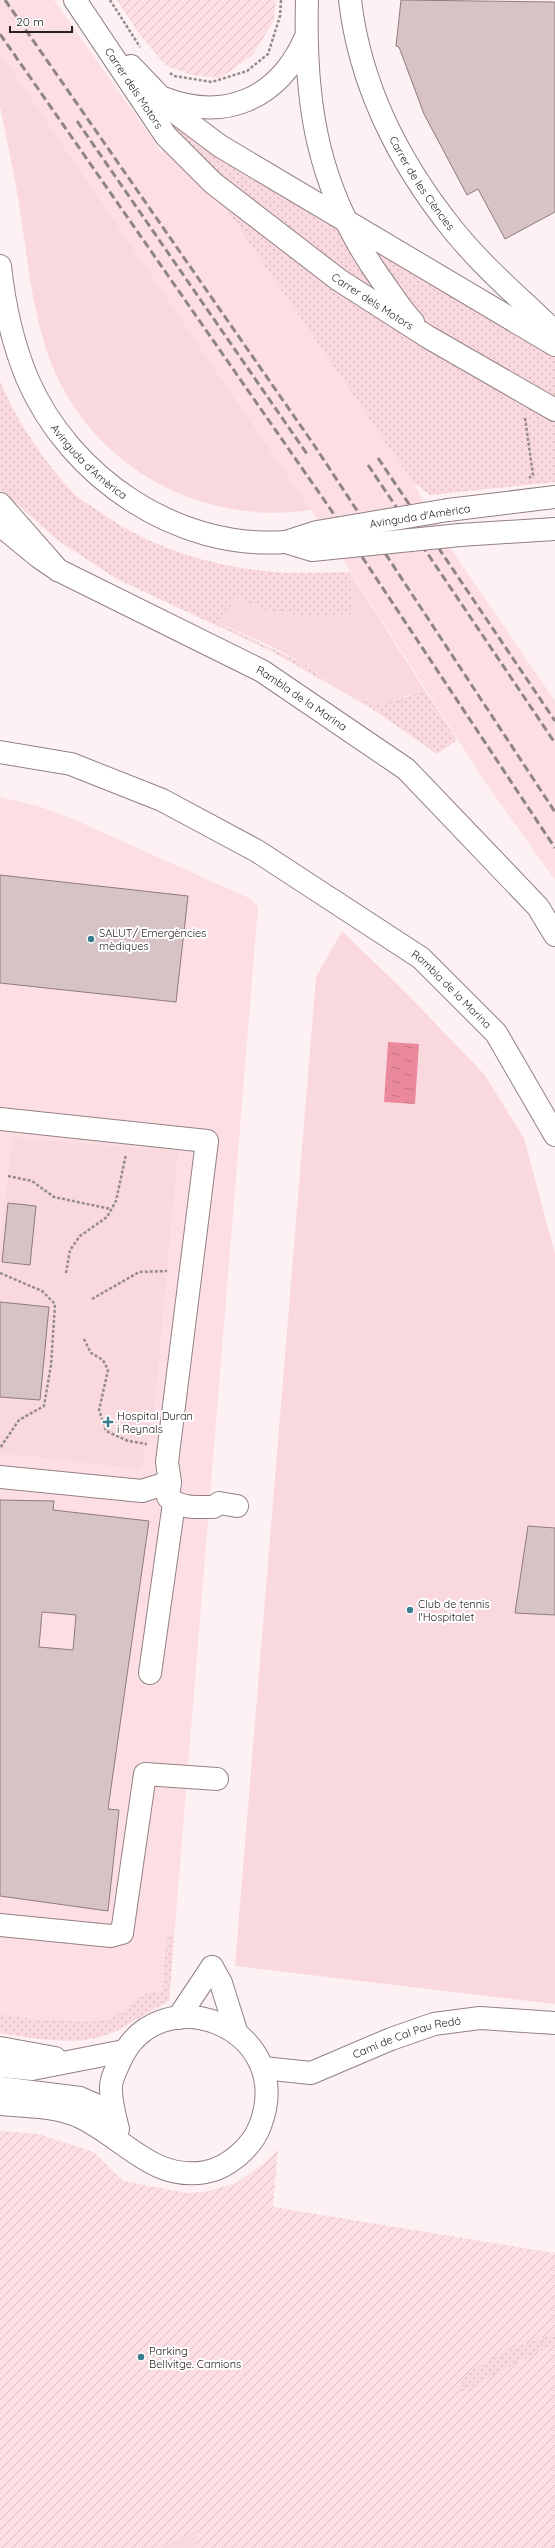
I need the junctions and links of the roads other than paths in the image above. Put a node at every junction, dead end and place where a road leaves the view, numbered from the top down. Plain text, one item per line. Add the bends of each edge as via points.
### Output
1 (75, 0) edge
2 (307, 0) edge
3 (350, 0) edge
4 (94, 27) junction
5 (306, 38) junction
6 (160, 96) junction
7 (343, 219) junction
8 (0, 266) edge
9 (555, 332) edge
10 (428, 337) junction
11 (555, 345) edge
12 (555, 410) edge
13 (555, 497) edge
14 (0, 504) edge
15 (0, 525) edge
16 (555, 529) edge
17 (286, 542) junction
18 (58, 570) junction
19 (0, 752) edge
20 (24, 756) junction
21 (0, 758) edge
22 (555, 935) edge
23 (0, 1119) edge
24 (555, 1135) edge
25 (0, 1477) edge
26 (172, 1493) junction
27 (228, 1504) dead end
28 (150, 1673) dead end
29 (217, 1779) dead end
30 (0, 1925) edge
31 (178, 2018) junction
32 (555, 2023) edge
33 (237, 2034) junction
34 (0, 2048) edge
35 (124, 2051) junction
36 (76, 2062) junction
37 (0, 2066) edge
38 (263, 2068) junction
39 (0, 2088) edge
40 (0, 2104) edge
41 (118, 2129) junction
42 (134, 2152) junction

1 - 4 main road
2 - 5 main road
3 - 9 main road, Carrer de les Ciències via 358,51 380,114 413,175 455,232 497,277
4 - 6 main road, Carrer dels Motors
4 - 10 main road, Carrer dels Motors via 166,136 197,169 339,280
5 - 6 main road via 289,69 268,89 244,101 207,108 191,106
5 - 7 main road via 310,100 317,143
6 - 7 main road, Carrer dels Motors via 188,123 220,146
7 - 10 main road, Carrer dels Motors via 397,302
7 - 11 main road, Carrer dels Motors
8 - 17 main road, Avinguda d'Amèrica via 18,353 28,378 50,420 97,475 145,508 189,529 237,541
10 - 12 main road, Carrer dels Motors
13 - 17 main road, Avinguda d'Amèrica, bridge via 448,510 317,532
14 - 18 main road
15 - 18 main road, Rambla de la Marina via 39,558
16 - 17 main road, Avinguda d'Amèrica, bridge via 460,535 312,550
18 - 22 main road, Rambla de la Marina via 262,671 406,769 538,907
19 - 20 main road, Rambla de la Marina
20 - 21 main road
20 - 24 main road, Rambla de la Marina via 71,764 162,800 257,851 421,958 496,1033
23 - 26 main road via 207,1141 167,1462
25 - 26 main road
26 - 27 main road via 179,1489 212,1496
26 - 28 main road
29 - 30 main road via 145,1774 122,1933 111,1936
31 - 33 main road via 212,2020
31 - 33 main road via 212,1967 221,1983
31 - 35 main road via 158,2023 143,2032
32 - 38 main road, Camí de Cal Pau Redó via 480,2018 434,2024 311,2073
33 - 38 main road via 249,2044
34 - 36 main road
35 - 36 main road
35 - 41 main road via 110,2090
36 - 37 main road via 32,2069
38 - 42 main road via 268,2095 266,2110 257,2136 232,2161 207,2172 180,2174 156,2167
39 - 41 main road via 80,2098 103,2108
40 - 42 main road via 56,2109 76,2115 98,2125
41 - 42 main road

